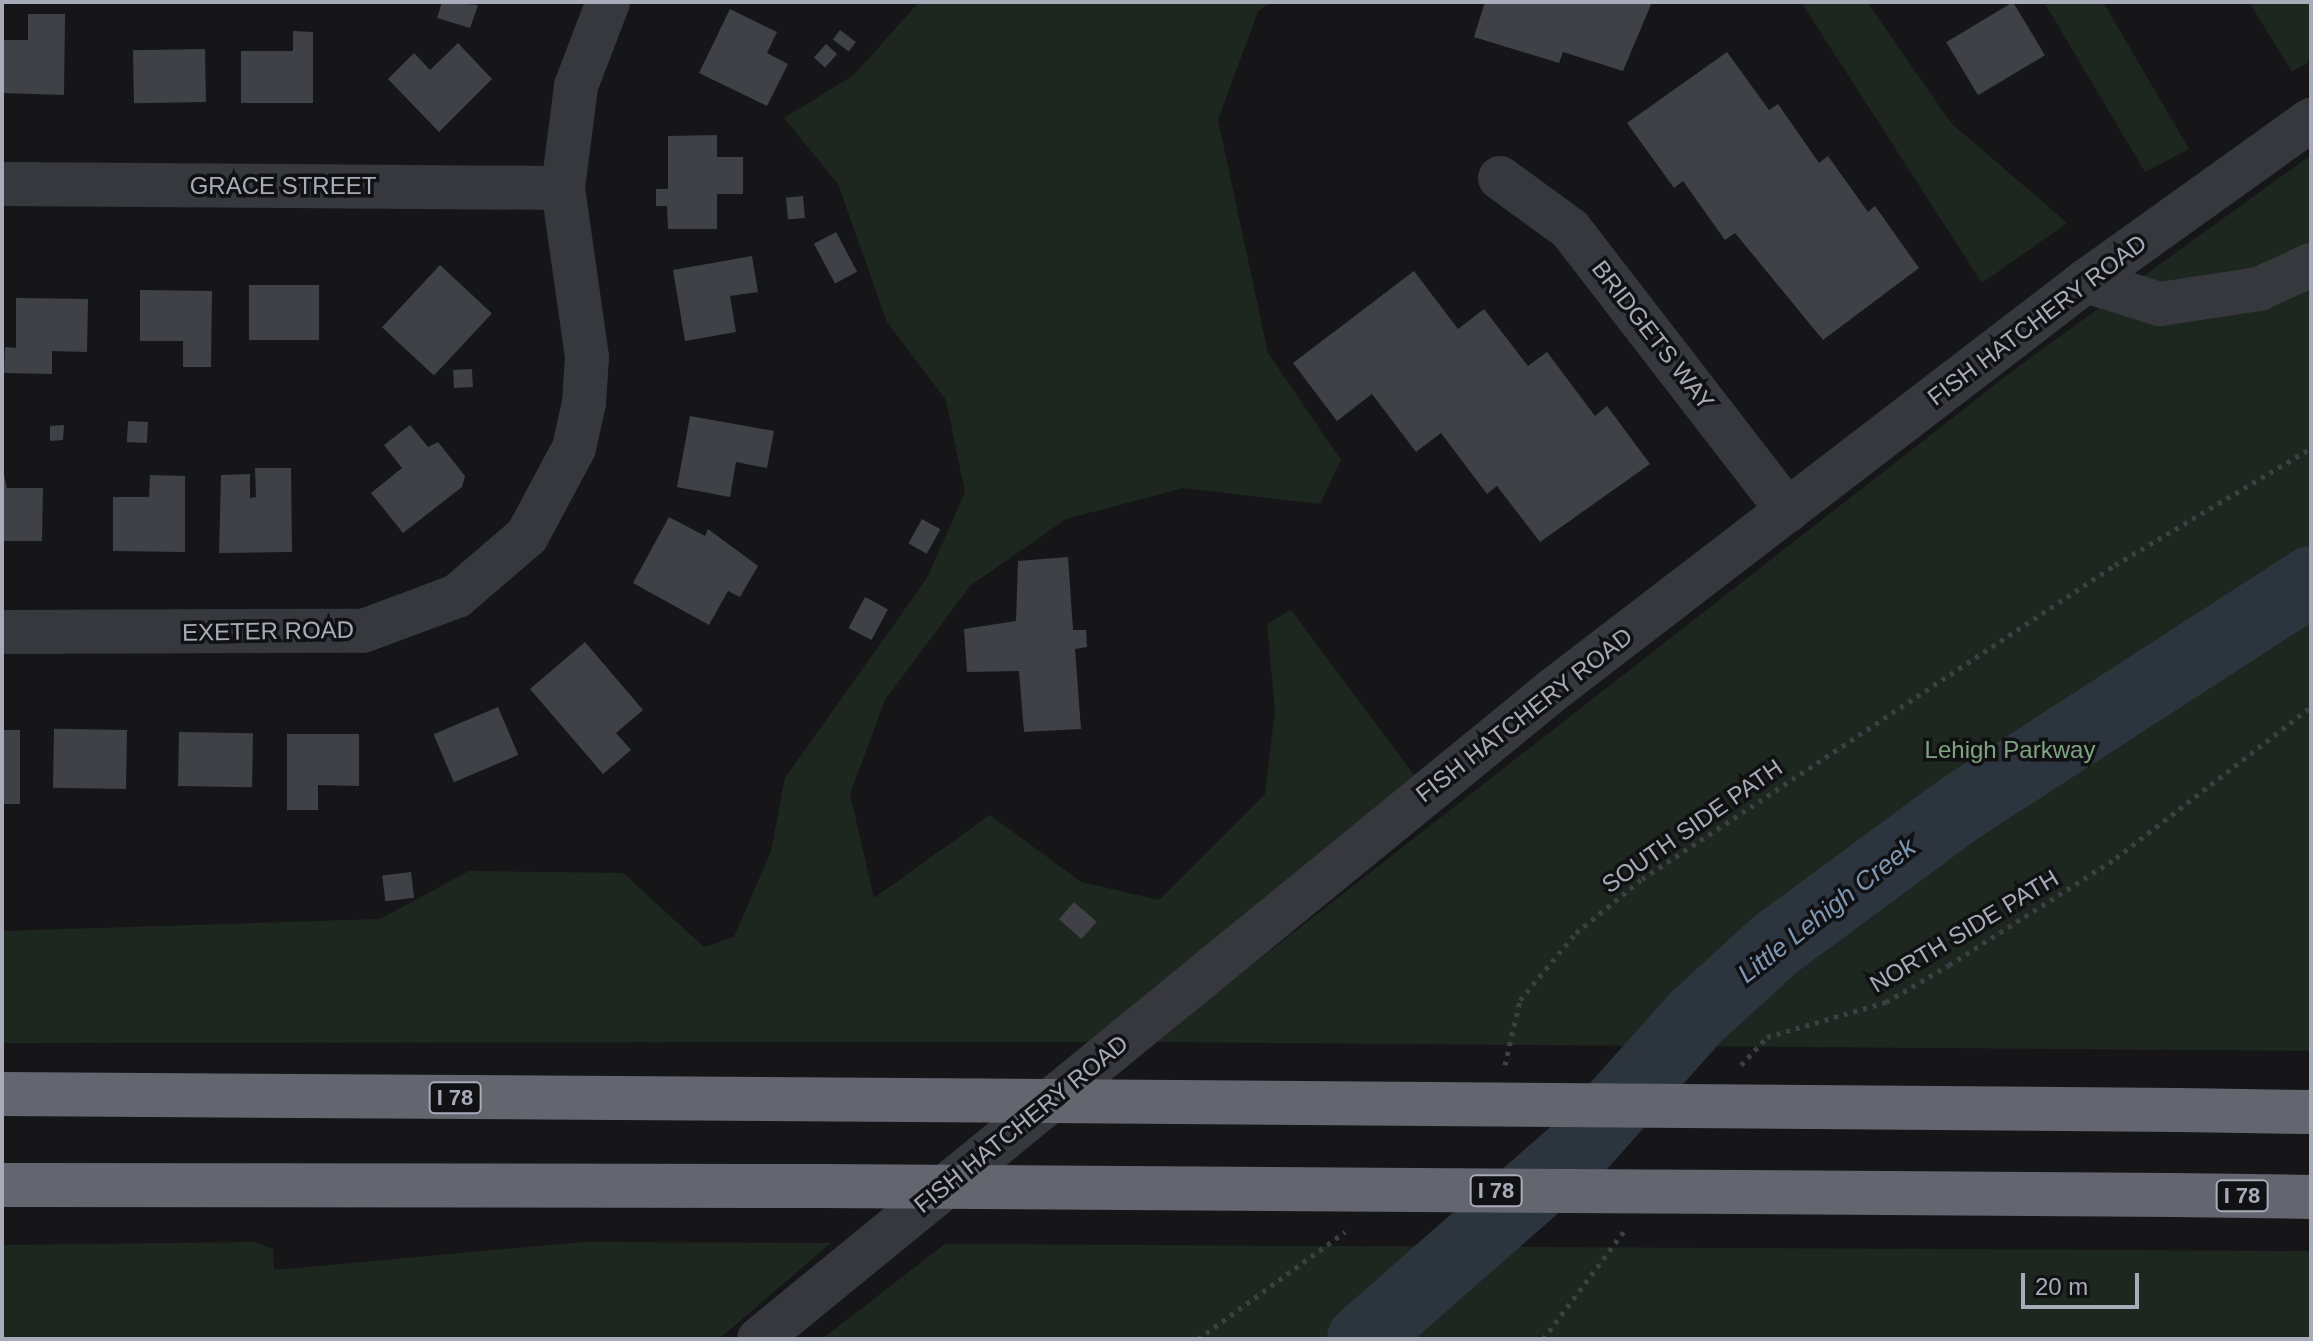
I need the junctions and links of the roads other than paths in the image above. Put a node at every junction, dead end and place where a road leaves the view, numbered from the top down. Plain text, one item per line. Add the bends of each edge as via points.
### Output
1 (608, 2) edge
2 (2311, 120) edge
3 (1500, 178) dead end
4 (2, 184) edge
5 (563, 188) junction
6 (2311, 231) edge
7 (2311, 265) edge
8 (2086, 281) junction
9 (2204, 300) junction
10 (1788, 511) junction
11 (2, 632) edge
12 (2, 1094) edge
13 (2311, 1112) edge
14 (2, 1185) edge
15 (2311, 1197) edge
16 (759, 1339) edge

1 - 5 street, EXETER ROAD via 576,86
2 - 8 street, FISH HATCHERY ROAD
3 - 10 street, BRIDGETS WAY via 1570,229
4 - 5 street, GRACE STREET
5 - 11 street, EXETER ROAD via 587,357 584,403 552,498 495,569 416,616 363,631
6 - 9 street
7 - 9 street via 2259,289
8 - 9 street via 2160,304
8 - 10 street, FISH HATCHERY ROAD
10 - 16 street, FISH HATCHERY ROAD via 1286,905
12 - 13 highway, I 78, bridge
14 - 15 highway, I 78, bridge

